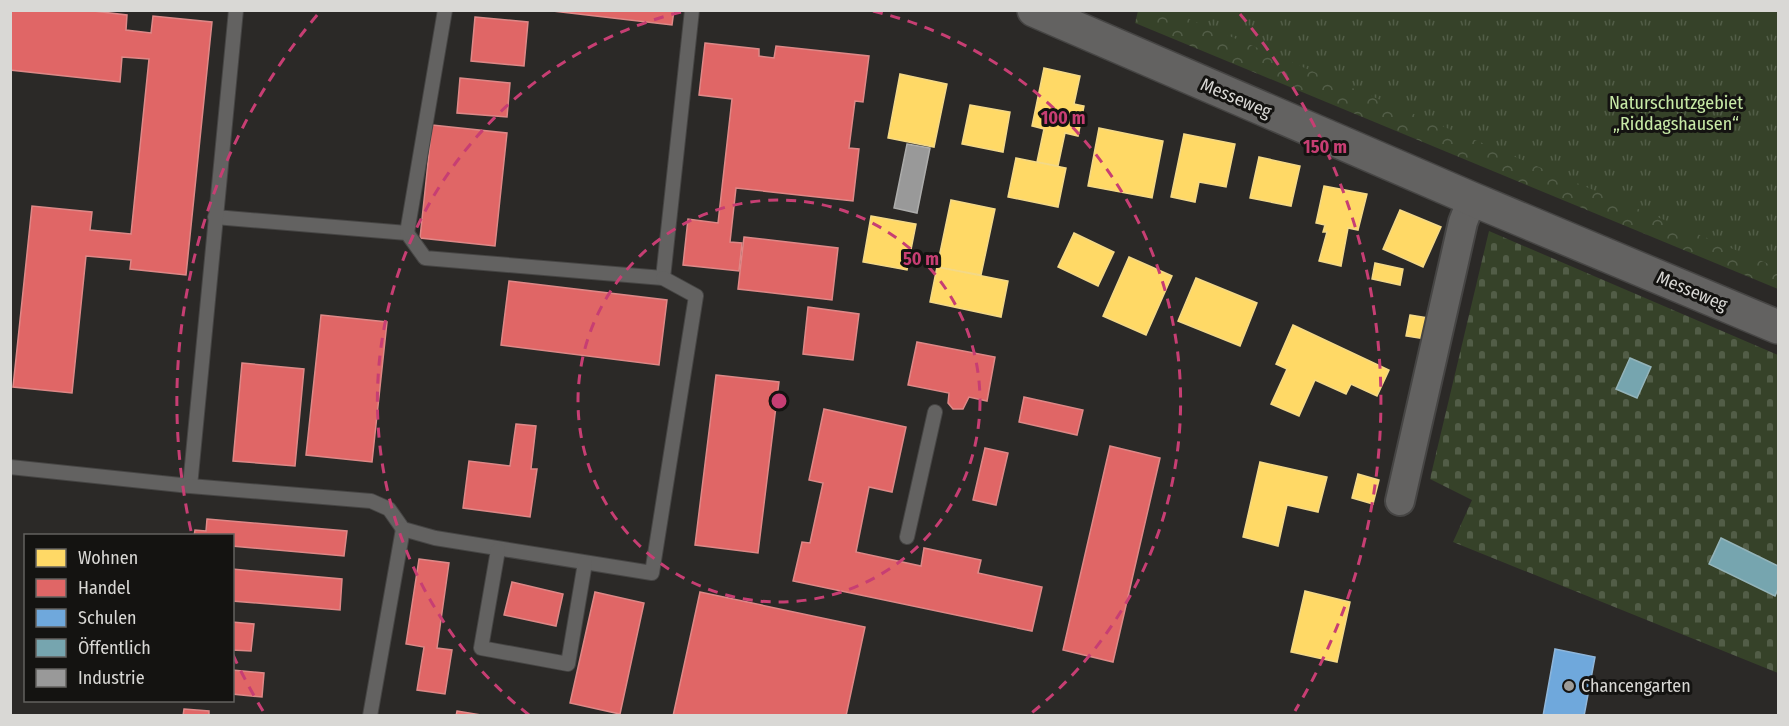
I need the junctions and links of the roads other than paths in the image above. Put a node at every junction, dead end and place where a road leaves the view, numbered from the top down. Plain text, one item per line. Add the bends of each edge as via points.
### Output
1 (236, 10) edge
2 (445, 10) edge
3 (692, 10) edge
4 (1034, 10) edge
5 (1472, 199) junction
6 (215, 217) junction
7 (407, 233) junction
8 (663, 278) junction
9 (1779, 327) edge
10 (935, 412) dead end
11 (10, 467) edge
12 (190, 486) junction
13 (1400, 501) dead end
14 (403, 529) junction
15 (907, 537) dead end
16 (498, 550) junction
17 (585, 563) junction
18 (370, 716) edge

1 - 6 lane
2 - 7 lane
3 - 8 lane
4 - 5 main road, Messeweg
5 - 9 main road, Messeweg
5 - 13 street via 1463,222
6 - 7 lane
6 - 12 lane
7 - 8 lane via 425,258
8 - 17 lane via 696,296 652,573
10 - 15 lane
11 - 12 lane
12 - 14 lane via 371,501 389,509
14 - 16 lane
14 - 18 lane
16 - 17 lane
16 - 17 lane via 481,648 568,664

